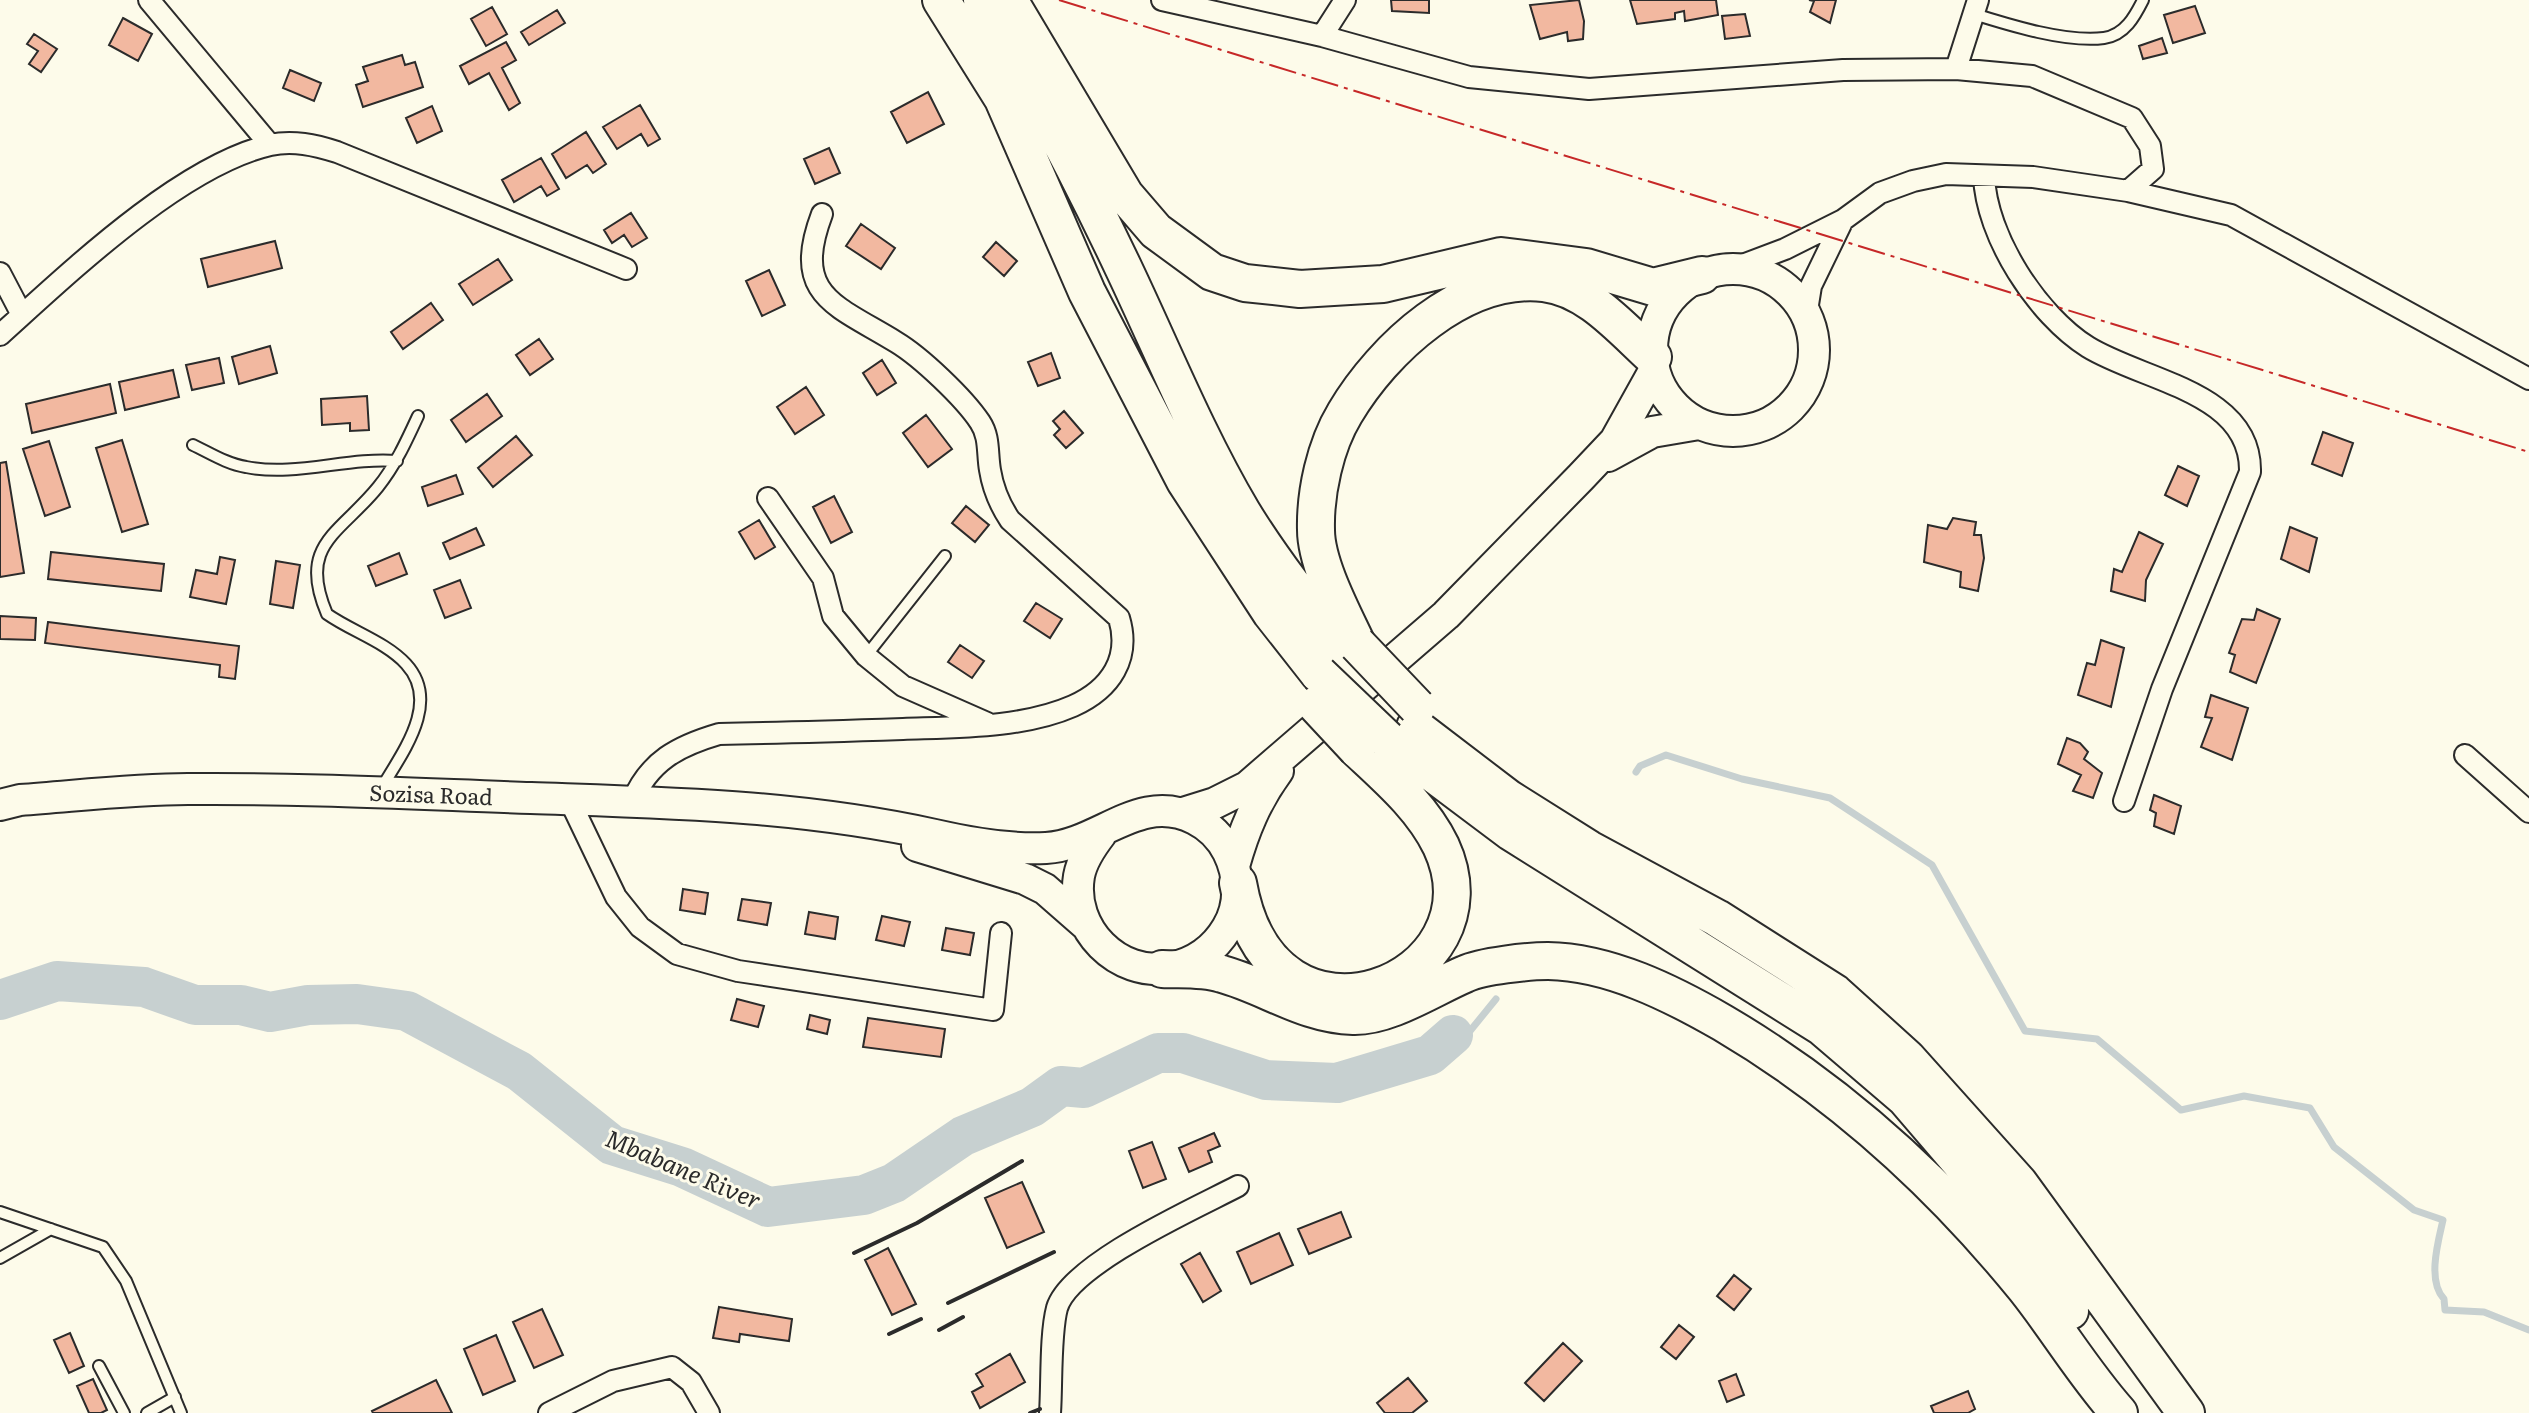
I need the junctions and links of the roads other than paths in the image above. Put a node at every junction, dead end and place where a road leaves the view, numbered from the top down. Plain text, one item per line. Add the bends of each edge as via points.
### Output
1 (149, 0) edge
2 (941, 0) edge
3 (982, 0) edge
4 (1009, 0) edge
5 (1162, 0) edge
6 (1345, 0) edge
7 (2143, 0) edge
8 (1976, 7) edge
9 (1322, 36) junction
10 (1956, 69) junction
11 (270, 145) junction
12 (1984, 176) junction
13 (2128, 191) junction
14 (822, 214) dead end
15 (1843, 220) junction
16 (626, 269) dead end
17 (1717, 272) junction
18 (0, 273) edge
19 (22, 315) junction
20 (1806, 317) junction
21 (0, 335) edge
22 (1654, 364) junction
23 (2529, 379) edge
24 (418, 416) dead end
25 (1699, 424) junction
26 (193, 445) dead end
27 (397, 461) junction
28 (1581, 477) junction
29 (768, 498) dead end
30 (945, 556) dead end
31 (866, 656) junction
32 (1359, 658) junction
33 (987, 723) junction
34 (1394, 731) junction
35 (1296, 748) junction
36 (2465, 755) dead end
37 (379, 793) junction
38 (569, 799) junction
39 (2124, 801) dead end
40 (632, 802) junction
41 (0, 805) edge
42 (2529, 812) edge
43 (1183, 813) junction
44 (861, 819) junction
45 (1101, 834) junction
46 (1236, 874) junction
47 (1085, 924) junction
48 (1001, 933) dead end
49 (1162, 969) junction
50 (1238, 1186) dead end
51 (0, 1212) edge
52 (51, 1229) junction
53 (0, 1258) edge
54 (99, 1366) dead end
55 (175, 1397) junction
56 (124, 1413) edge
57 (147, 1413) edge
58 (181, 1413) edge
59 (549, 1413) edge
60 (709, 1413) edge
61 (1050, 1413) edge
62 (2119, 1413) edge
63 (2144, 1413) edge
64 (2186, 1413) edge

1 - 11 street
2 - 34 highway, bridge via 1003,99 1087,292 1185,481 1317,690
3 - 32 highway via 1029,81 1122,264 1204,443 1243,512 1287,578
4 - 17 highway via 1125,195 1156,231 1212,272 1245,283 1300,289 1383,284 1501,256 1586,267 1653,287
5 - 9 street
6 - 9 street
7 - 8 lane via 2130,25 2106,38 2026,30
8 - 10 street
9 - 10 street via 1469,77 1589,89 1843,70
10 - 13 street via 2032,76 2132,118 2150,146 2153,169
11 - 16 street via 293,143 337,152
11 - 19 street via 197,178 156,204
12 - 13 street via 2033,177
12 - 15 street via 1946,174 1913,181 1880,193
12 - 39 street via 1999,237 2047,311 2090,348 2231,418 2250,455 2250,472 2167,676
13 - 23 street via 2231,215
14 - 33 street via 811,242 810,266 832,304 899,343 973,413 988,439 994,488 1010,520 1119,618 1123,660 1109,678 1075,705 1037,717
15 - 17 street via 1785,249
15 - 20 street via 1811,286
17 - 20 main road via 1752,271 1772,279 1789,291
17 - 22 main road via 1672,296 1655,329
18 - 19 street
19 - 21 street
20 - 25 main road via 1814,347 1812,367 1793,404 1759,427 1719,430
22 - 25 main road via 1671,403
22 - 28 main road via 1615,441
22 - 32 highway via 1602,309 1545,283 1509,284 1468,298 1398,346 1343,415 1318,496 1316,534
24 - 27 lane
25 - 28 main road via 1652,432 1619,447
26 - 27 lane via 246,468
27 - 37 lane via 375,491 333,531 317,561 316,580 327,614 407,664 417,681 418,720
28 - 35 main road via 1446,615
29 - 31 street via 823,578 833,616
30 - 31 lane
31 - 33 street via 903,686
32 - 34 highway, bridge
33 - 40 street via 719,734 661,758 641,780
34 - 46 highway via 1397,786 1423,817 1450,875 1449,905 1425,959 1400,980 1378,989 1326,992 1299,983 1271,963 1252,935
34 - 63 highway via 1511,832 1822,1027 1905,1098 1977,1182
34 - 64 highway via 1589,849 1717,918 1835,993 1907,1058 2019,1183
35 - 43 main road via 1247,787
35 - 46 main road via 1244,828
36 - 42 street
37 - 38 main road, Sozisa Road
37 - 41 main road, Sozisa Road via 184,789
38 - 40 main road, Sozisa Road
38 - 48 street via 616,897 640,927 677,954 738,971 993,1010
40 - 44 main road, Sozisa Road
43 - 45 main road via 1139,812
43 - 46 main road via 1215,833
44 - 45 main road via 999,846 1044,848
44 - 47 main road via 930,852 1025,879
45 - 47 main road via 1079,876
46 - 49 main road via 1236,905 1218,942 1201,956
47 - 49 main road via 1108,953 1124,963
49 - 62 highway via 1218,972 1317,1012 1355,1017 1406,1002 1469,972 1548,961 1607,970 1684,1001 1778,1056 1896,1150 2024,1288
50 - 61 street via 1101,1260 1073,1283 1057,1307
51 - 52 lane
52 - 53 lane
52 - 55 lane via 103,1247 126,1281
54 - 56 lane
55 - 57 lane
55 - 58 lane
59 - 60 street via 613,1381 672,1367 691,1382

